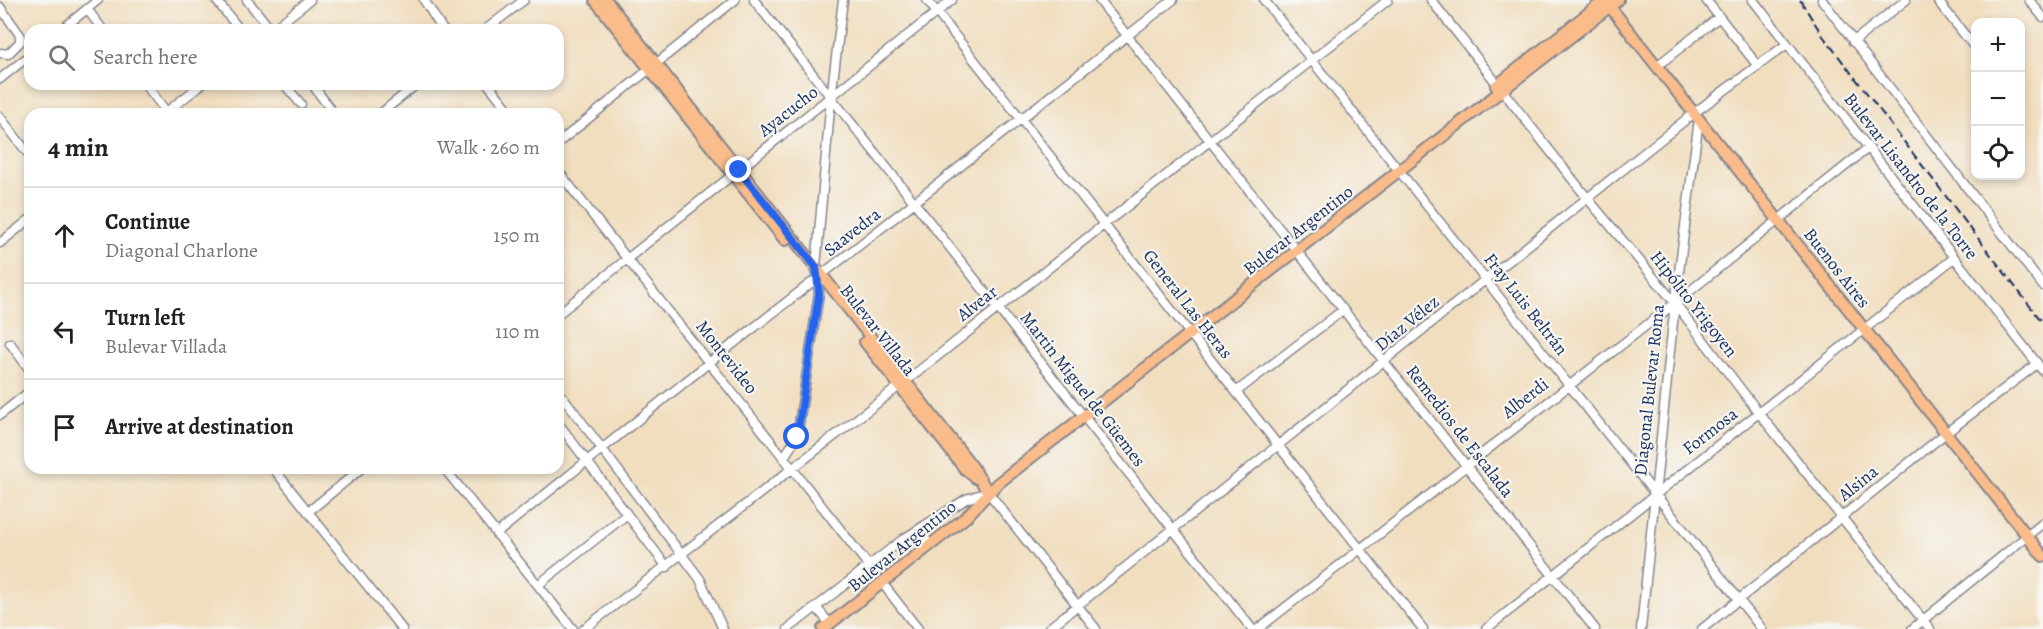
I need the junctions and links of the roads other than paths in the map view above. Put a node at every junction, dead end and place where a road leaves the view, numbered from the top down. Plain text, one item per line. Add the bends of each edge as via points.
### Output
1 (98, 0) edge
2 (216, 0) edge
3 (248, 0) edge
4 (310, 0) edge
5 (423, 0) edge
6 (524, 0) edge
7 (596, 0) edge
8 (606, 0) edge
9 (735, 0) edge
10 (754, 0) edge
11 (843, 0) edge
12 (927, 0) edge
13 (952, 0) edge
14 (1099, 0) edge
15 (1173, 0) edge
16 (1264, 0) edge
17 (1388, 0) edge
18 (1431, 0) edge
19 (1706, 0) edge
20 (1754, 0) edge
21 (1822, 0) edge
22 (1906, 0) edge
23 (1937, 0) edge
24 (2029, 0) edge
25 (1609, 1) edge
26 (0, 7) edge
27 (87, 9) junction
28 (937, 12) junction
29 (1719, 17) junction
30 (2043, 17) edge
31 (68, 24) edge
32 (98, 24) edge
33 (235, 24) edge
34 (267, 24) edge
35 (280, 24) edge
36 (439, 24) edge
37 (493, 24) edge
38 (1127, 36) junction
39 (1853, 42) junction
40 (1971, 43) edge
41 (1787, 44) junction
42 (0, 53) edge
43 (1311, 59) junction
44 (24, 60) edge
45 (653, 66) junction
46 (1657, 66) junction
47 (1758, 66) junction
48 (0, 79) edge
49 (1500, 88) junction
50 (149, 90) edge
51 (195, 90) edge
52 (289, 90) edge
53 (316, 90) edge
54 (410, 90) edge
55 (493, 90) edge
56 (831, 98) junction
57 (300, 104) dead end
58 (162, 108) edge
59 (172, 108) edge
60 (330, 108) edge
61 (387, 108) edge
62 (507, 108) edge
63 (1696, 116) junction
64 (0, 117) edge
65 (1022, 119) junction
66 (564, 138) edge
67 (1210, 141) junction
68 (24, 148) edge
69 (1868, 148) junction
70 (1397, 168) junction
71 (736, 172) junction
72 (564, 178) edge
73 (1588, 199) junction
74 (915, 203) junction
75 (1778, 220) junction
76 (24, 224) edge
77 (1104, 224) junction
78 (0, 243) edge
79 (1295, 249) junction
80 (1954, 258) junction
81 (629, 259) junction
82 (819, 274) junction
83 (1487, 280) junction
84 (2043, 286) edge
85 (1676, 303) junction
86 (997, 308) junction
87 (564, 309) edge
88 (1343, 310) junction
89 (1865, 330) junction
90 (1189, 332) junction
91 (10, 343) dead end
92 (24, 362) edge
93 (710, 362) junction
94 (1385, 362) junction
95 (2040, 368) edge
96 (903, 383) junction
97 (1569, 385) junction
98 (1236, 392) junction
99 (24, 396) edge
100 (564, 398) edge
101 (1759, 413) junction
102 (0, 415) edge
103 (1083, 416) junction
104 (564, 431) edge
105 (1946, 433) junction
106 (1278, 445) junction
107 (602, 448) junction
108 (784, 457) junction
109 (586, 461) junction
110 (1467, 466) junction
111 (792, 467) junction
112 (278, 474) edge
113 (355, 474) edge
114 (449, 474) edge
115 (988, 492) junction
116 (1655, 495) junction
117 (308, 512) junction
118 (626, 515) junction
119 (1841, 518) junction
120 (2043, 523) edge
121 (1172, 529) junction
122 (919, 532) junction
123 (496, 534) junction
124 (2027, 536) junction
125 (931, 545) junction
126 (1360, 549) junction
127 (683, 555) junction
128 (2043, 556) edge
129 (869, 566) junction
130 (667, 567) junction
131 (1552, 576) junction
132 (883, 584) junction
133 (538, 585) junction
134 (1738, 599) junction
135 (1078, 606) junction
136 (816, 607) junction
137 (1923, 620) junction
138 (827, 627) edge
139 (402, 629) edge
140 (573, 629) edge
141 (584, 629) edge
142 (723, 629) edge
143 (788, 629) edge
144 (918, 629) edge
145 (1048, 629) edge
146 (1096, 629) edge
147 (1252, 629) edge
148 (1258, 629) edge
149 (1423, 629) edge
150 (1486, 629) edge
151 (1594, 629) edge
152 (1641, 629) edge
153 (1702, 629) edge
154 (1762, 629) edge
155 (1912, 629) edge
156 (1930, 629) edge

1 - 27 street
2 - 33 street
3 - 34 street
4 - 35 street
5 - 36 street
6 - 37 street
7 - 45 main road, Bulevar Villada
8 - 45 main road, Bulevar Villada
9 - 45 street
10 - 56 street, Martin Miguel de Güemes
11 - 56 street
12 - 28 street, General Las Heras
13 - 28 street, Ayacucho
14 - 38 street, Remedios de Escalada
15 - 38 street, Saavedra
16 - 43 street, Fray Luis Beltrán
17 - 43 street, Alvear
18 - 49 street, Hipólito Yrigoyen
19 - 29 street
20 - 41 street, Bulevar Lisandro de la Torre
21 - 39 street
22 - 39 street
23 - 40 street
24 - 30 street
25 - 46 main road, Buenos Aires
25 - 49 main road, Bulevar Argentino
26 - 42 street via 20,35 20,42 8,54
27 - 31 street
27 - 32 street
28 - 56 street, Ayacucho
28 - 65 street, General Las Heras
29 - 46 street
29 - 47 street
38 - 65 street, Saavedra
38 - 67 street, Remedios de Escalada
39 - 84 street
41 - 47 street, Díaz Vélez
41 - 69 street, Bulevar Lisandro de la Torre
43 - 67 street, Alvear
43 - 70 street, Fray Luis Beltrán
44 - 48 street
45 - 66 street
45 - 71 main road, Bulevar Villada
46 - 63 main road, Buenos Aires
47 - 63 street, Díaz Vélez
49 - 70 main road, Bulevar Argentino
49 - 73 street, Hipólito Yrigoyen
50 - 58 street
51 - 59 street
52 - 57 street
53 - 60 street
54 - 61 street
55 - 62 street
56 - 71 street, Ayacucho
56 - 74 street, Martin Miguel de Güemes
56 - 82 street
63 - 73 street, Díaz Vélez
63 - 75 main road, Buenos Aires
63 - 85 street, Diagonal Bulevar Roma
64 - 68 street
65 - 74 street, Saavedra
65 - 77 street, General Las Heras
67 - 77 street, Alvear
67 - 79 street, Remedios de Escalada
69 - 75 street, Alberdi
69 - 80 street, Bulevar Lisandro de la Torre
70 - 79 main road, Bulevar Argentino
70 - 83 street, Fray Luis Beltrán
71 - 81 street, Ayacucho
71 - 82 main road, Bulevar Villada
72 - 81 street, Montevideo
73 - 83 street, Díaz Vélez
73 - 85 street, Hipólito Yrigoyen
74 - 82 street, Saavedra
74 - 86 street, Martin Miguel de Güemes
75 - 85 street, Alberdi
75 - 89 main road, Buenos Aires
76 - 78 street
77 - 86 street, Alvear
77 - 90 street, General Las Heras
79 - 88 street, Remedios de Escalada
79 - 90 main road, Bulevar Argentino
80 - 89 street, Formosa
80 - 95 street, Bulevar Lisandro de la Torre
81 - 87 street, Ayacucho
81 - 93 street, Montevideo
82 - 93 street, Saavedra
82 - 96 main road, Bulevar Villada
82 - 108 street via 797,437
83 - 94 street, Díaz Vélez
83 - 97 street, Fray Luis Beltrán
85 - 97 street, Alberdi
85 - 101 street, Hipólito Yrigoyen
85 - 116 street, Diagonal Bulevar Roma
86 - 96 street, Alvear
86 - 103 street, Martin Miguel de Güemes
88 - 94 street, Remedios de Escalada
88 - 98 street
89 - 101 street, Formosa
89 - 105 main road, Buenos Aires
90 - 98 street, General Las Heras
90 - 103 main road, Bulevar Argentino
91 - 92 street
93 - 107 street, Saavedra
93 - 108 street, Montevideo
94 - 106 street, Díaz Vélez
94 - 110 street, Remedios de Escalada
95 - 105 street, Alsina
96 - 111 street, Alvear
96 - 115 main road, Bulevar Villada via 965,469
97 - 110 street, Alberdi
97 - 116 street, Fray Luis Beltrán
98 - 106 street, General Las Heras
99 - 102 street
100 - 107 street
101 - 116 street, Formosa
101 - 119 street, Hipólito Yrigoyen
103 - 115 main road, Bulevar Argentino
103 - 121 street, Martin Miguel de Güemes
104 - 109 street
105 - 119 street, Alsina
105 - 124 main road, Buenos Aires
106 - 121 street, Díaz Vélez
106 - 126 street, General Las Heras
107 - 109 street, Saavedra
107 - 127 street
108 - 111 street, Montevideo
109 - 118 street
109 - 123 street, Saavedra
110 - 126 street, Alberdi
110 - 131 street, Remedios de Escalada
111 - 127 street, Alvear
111 - 129 street, Montevideo
112 - 117 street
113 - 117 street
114 - 123 street
115 - 122 street via 956,504
115 - 125 main road, Bulevar Argentino via 972,512
115 - 135 street, Bulevar Villada
116 - 131 street, Formosa
116 - 134 street, Fray Luis Beltrán
116 - 152 street, Diagonal Bulevar Roma
117 - 139 street
118 - 130 street
118 - 133 street
119 - 134 street, Alsina
119 - 137 street, Hipólito Yrigoyen
120 - 124 street
121 - 135 street, Díaz Vélez
121 - 147 street, Martin Miguel de Güemes
122 - 125 street
122 - 129 street
123 - 133 street
124 - 128 main road, Buenos Aires
124 - 137 street
125 - 132 main road, Bulevar Argentino
126 - 148 street, Alberdi
126 - 149 street, General Las Heras
127 - 130 street, Alvear
127 - 142 street via 700,579
129 - 136 street
130 - 141 street, Alvear
131 - 150 street, Formosa
131 - 151 street, Remedios de Escalada
132 - 138 main road, Bulevar Argentino
132 - 144 street
133 - 140 street
134 - 153 street, Alsina
134 - 154 street, Fray Luis Beltrán
135 - 145 street, Díaz Vélez
135 - 146 street, Bulevar Villada
136 - 138 street
136 - 143 street
137 - 155 street
137 - 156 street, Hipólito Yrigoyen

